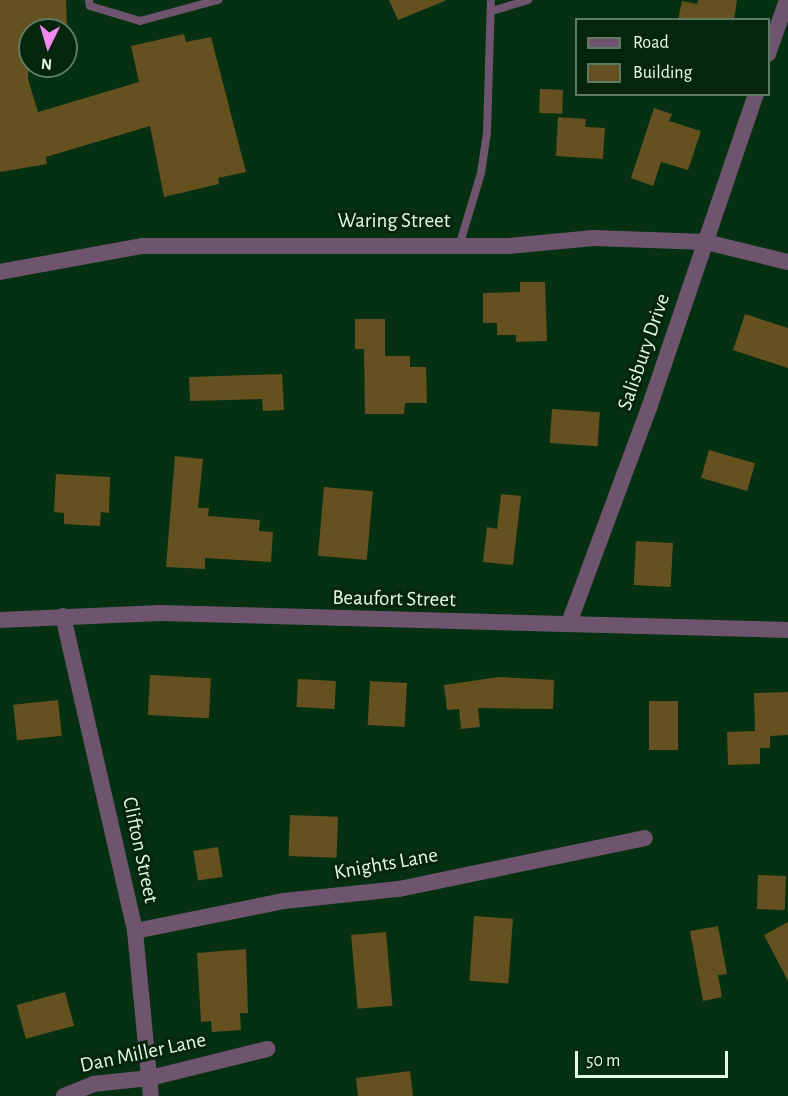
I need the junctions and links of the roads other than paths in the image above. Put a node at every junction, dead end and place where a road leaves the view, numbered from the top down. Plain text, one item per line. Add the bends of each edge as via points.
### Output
1 (89, 0) edge
2 (218, 0) edge
3 (491, 0) edge
4 (528, 0) edge
5 (787, 0) edge
6 (492, 11) junction
7 (770, 48) edge
8 (755, 96) edge
9 (706, 242) junction
10 (460, 243) junction
11 (788, 262) edge
12 (0, 272) edge
13 (63, 616) junction
14 (0, 620) edge
15 (569, 623) junction
16 (788, 630) edge
17 (645, 838) dead end
18 (135, 931) junction
19 (267, 1049) dead end
20 (150, 1078) junction
21 (64, 1096) edge
22 (151, 1096) edge

1 - 2 lane via 90,6 140,21
3 - 6 lane
4 - 6 lane
5 - 7 street
6 - 10 lane via 481,173
8 - 9 street, Salisbury Drive
9 - 10 street, Waring Street via 594,238 508,246
9 - 11 street, Waring Street
9 - 15 street, Salisbury Drive
10 - 12 street, Waring Street via 354,248 241,243 142,246
13 - 14 street, Beaufort Street
13 - 15 street, Beaufort Street via 160,613
13 - 18 street, Clifton Street
15 - 16 street, Beaufort Street
17 - 18 street, Knights Lane via 399,889 284,901
18 - 20 street, Clifton Street
19 - 20 street, Dan Miller Lane
20 - 21 street, Dan Miller Lane via 93,1084
20 - 22 street, Clifton Street

